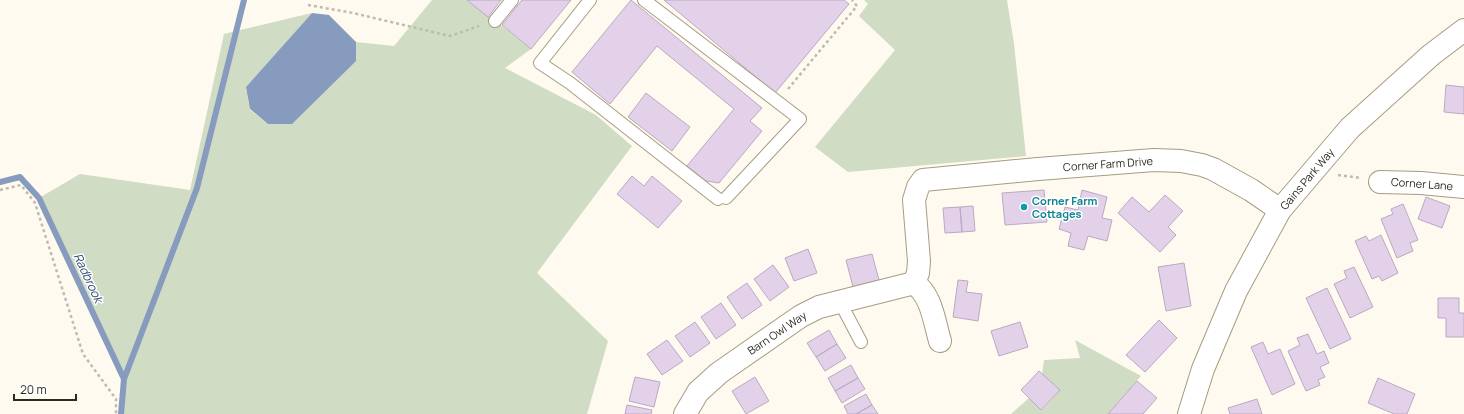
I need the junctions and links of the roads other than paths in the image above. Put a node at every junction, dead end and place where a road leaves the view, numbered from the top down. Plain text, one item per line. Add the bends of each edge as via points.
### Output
1 (512, 0) edge
2 (590, 0) edge
3 (644, 0) edge
4 (495, 21) road end
5 (1464, 30) edge
6 (1380, 182) road end
7 (1464, 187) edge
8 (1280, 210) junction
9 (914, 283) junction
10 (840, 302) junction
11 (861, 342) dead end
12 (940, 342) dead end
13 (685, 414) edge
14 (1189, 414) edge

1 - 4 lane
2 - 3 lane via 540,63 722,198 800,119
5 - 8 street, Gains Park Way via 1431,55 1350,128
6 - 7 street, Corner Lane
8 - 9 street, Corner Farm Drive via 1213,169 1181,161 1154,160 923,180 914,200 919,261
8 - 14 street, Gains Park Way via 1236,292 1203,369
9 - 10 street, Barn Owl Way
9 - 12 street via 927,296
10 - 11 lane
10 - 13 street, Barn Owl Way via 819,307 801,316 719,373 698,392

